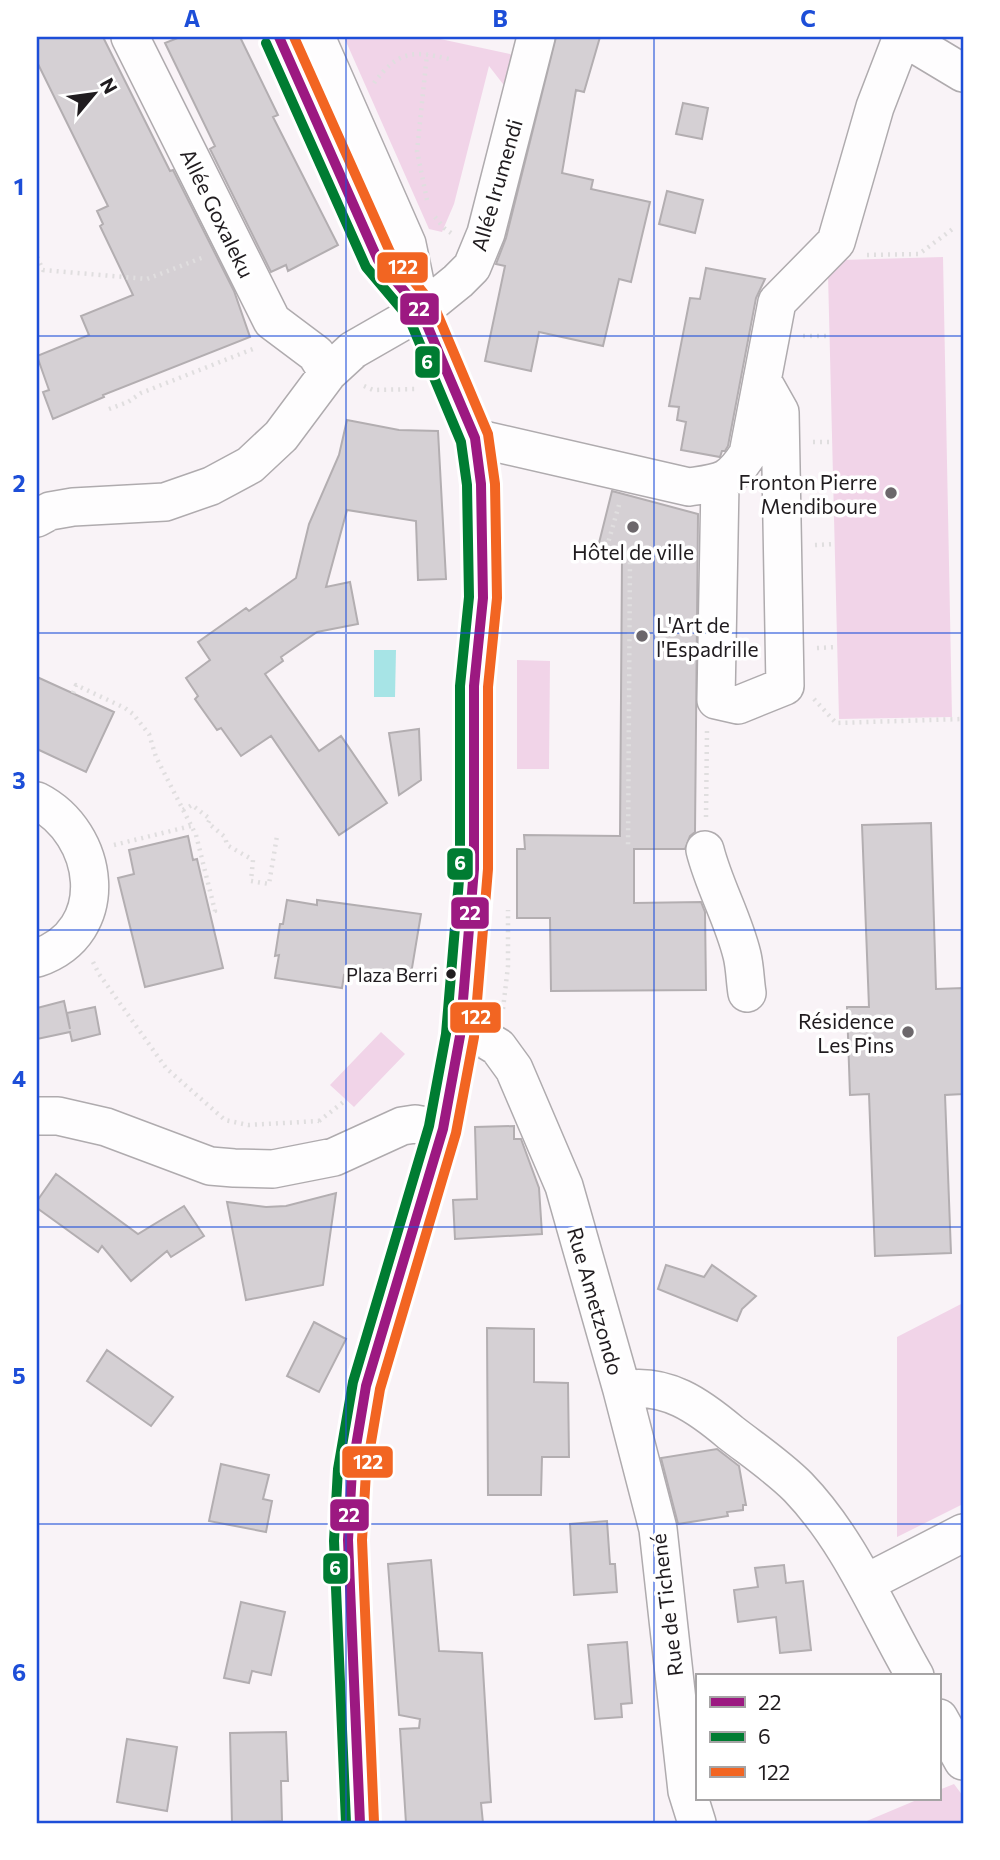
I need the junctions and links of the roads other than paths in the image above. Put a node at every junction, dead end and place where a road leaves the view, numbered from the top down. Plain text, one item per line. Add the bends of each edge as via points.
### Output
1 (130, 37) edge
2 (279, 37) edge
3 (316, 37) edge
4 (536, 37) edge
5 (902, 37) edge
6 (963, 73) edge
7 (421, 311) junction
8 (328, 373) junction
9 (762, 380) junction
10 (475, 438) junction
11 (720, 483) junction
12 (37, 518) edge
13 (37, 801) edge
14 (705, 850) road end
15 (37, 958) edge
16 (747, 993) dead end
17 (460, 1036) junction
18 (37, 1116) edge
19 (443, 1129) junction
20 (622, 1390) junction
21 (963, 1533) edge
22 (866, 1583) junction
23 (914, 1674) edge
24 (940, 1720) edge
25 (963, 1761) edge
26 (360, 1823) edge
27 (696, 1823) edge

1 - 8 street, Allée Goxaleku via 272,321 316,354
2 - 7 street via 378,260
3 - 7 street via 407,244
4 - 7 street, Allée Irumendi via 472,267
5 - 6 street
5 - 9 street via 875,107 836,242 777,302
7 - 8 street, Allée Irumendi via 354,350
7 - 10 street
8 - 12 street, Allée Irumendi via 281,436 250,465 211,486 165,502 73,507
9 - 11 street via 748,454 735,473
9 - 11 street via 780,412 785,686 738,705 716,701
10 - 11 street via 689,487
10 - 17 street via 481,484 483,598 474,686 474,869
13 - 15 street via 68,828 83,850 90,887 87,914 74,933
14 - 16 street via 743,956
17 - 19 street
17 - 20 street, Rue Ametzondo via 484,1038 498,1047 521,1081 564,1186
18 - 19 street via 106,1127 188,1159 234,1168 273,1169 334,1157 402,1126
19 - 26 street via 366,1385 352,1470 348,1539
20 - 22 street, Rue Ametzondo via 638,1387 672,1393 702,1409 797,1486 836,1534
20 - 27 street, Rue de Tichené via 658,1530 687,1791
21 - 22 street
22 - 23 street, Rue Ametzondo
24 - 25 street

